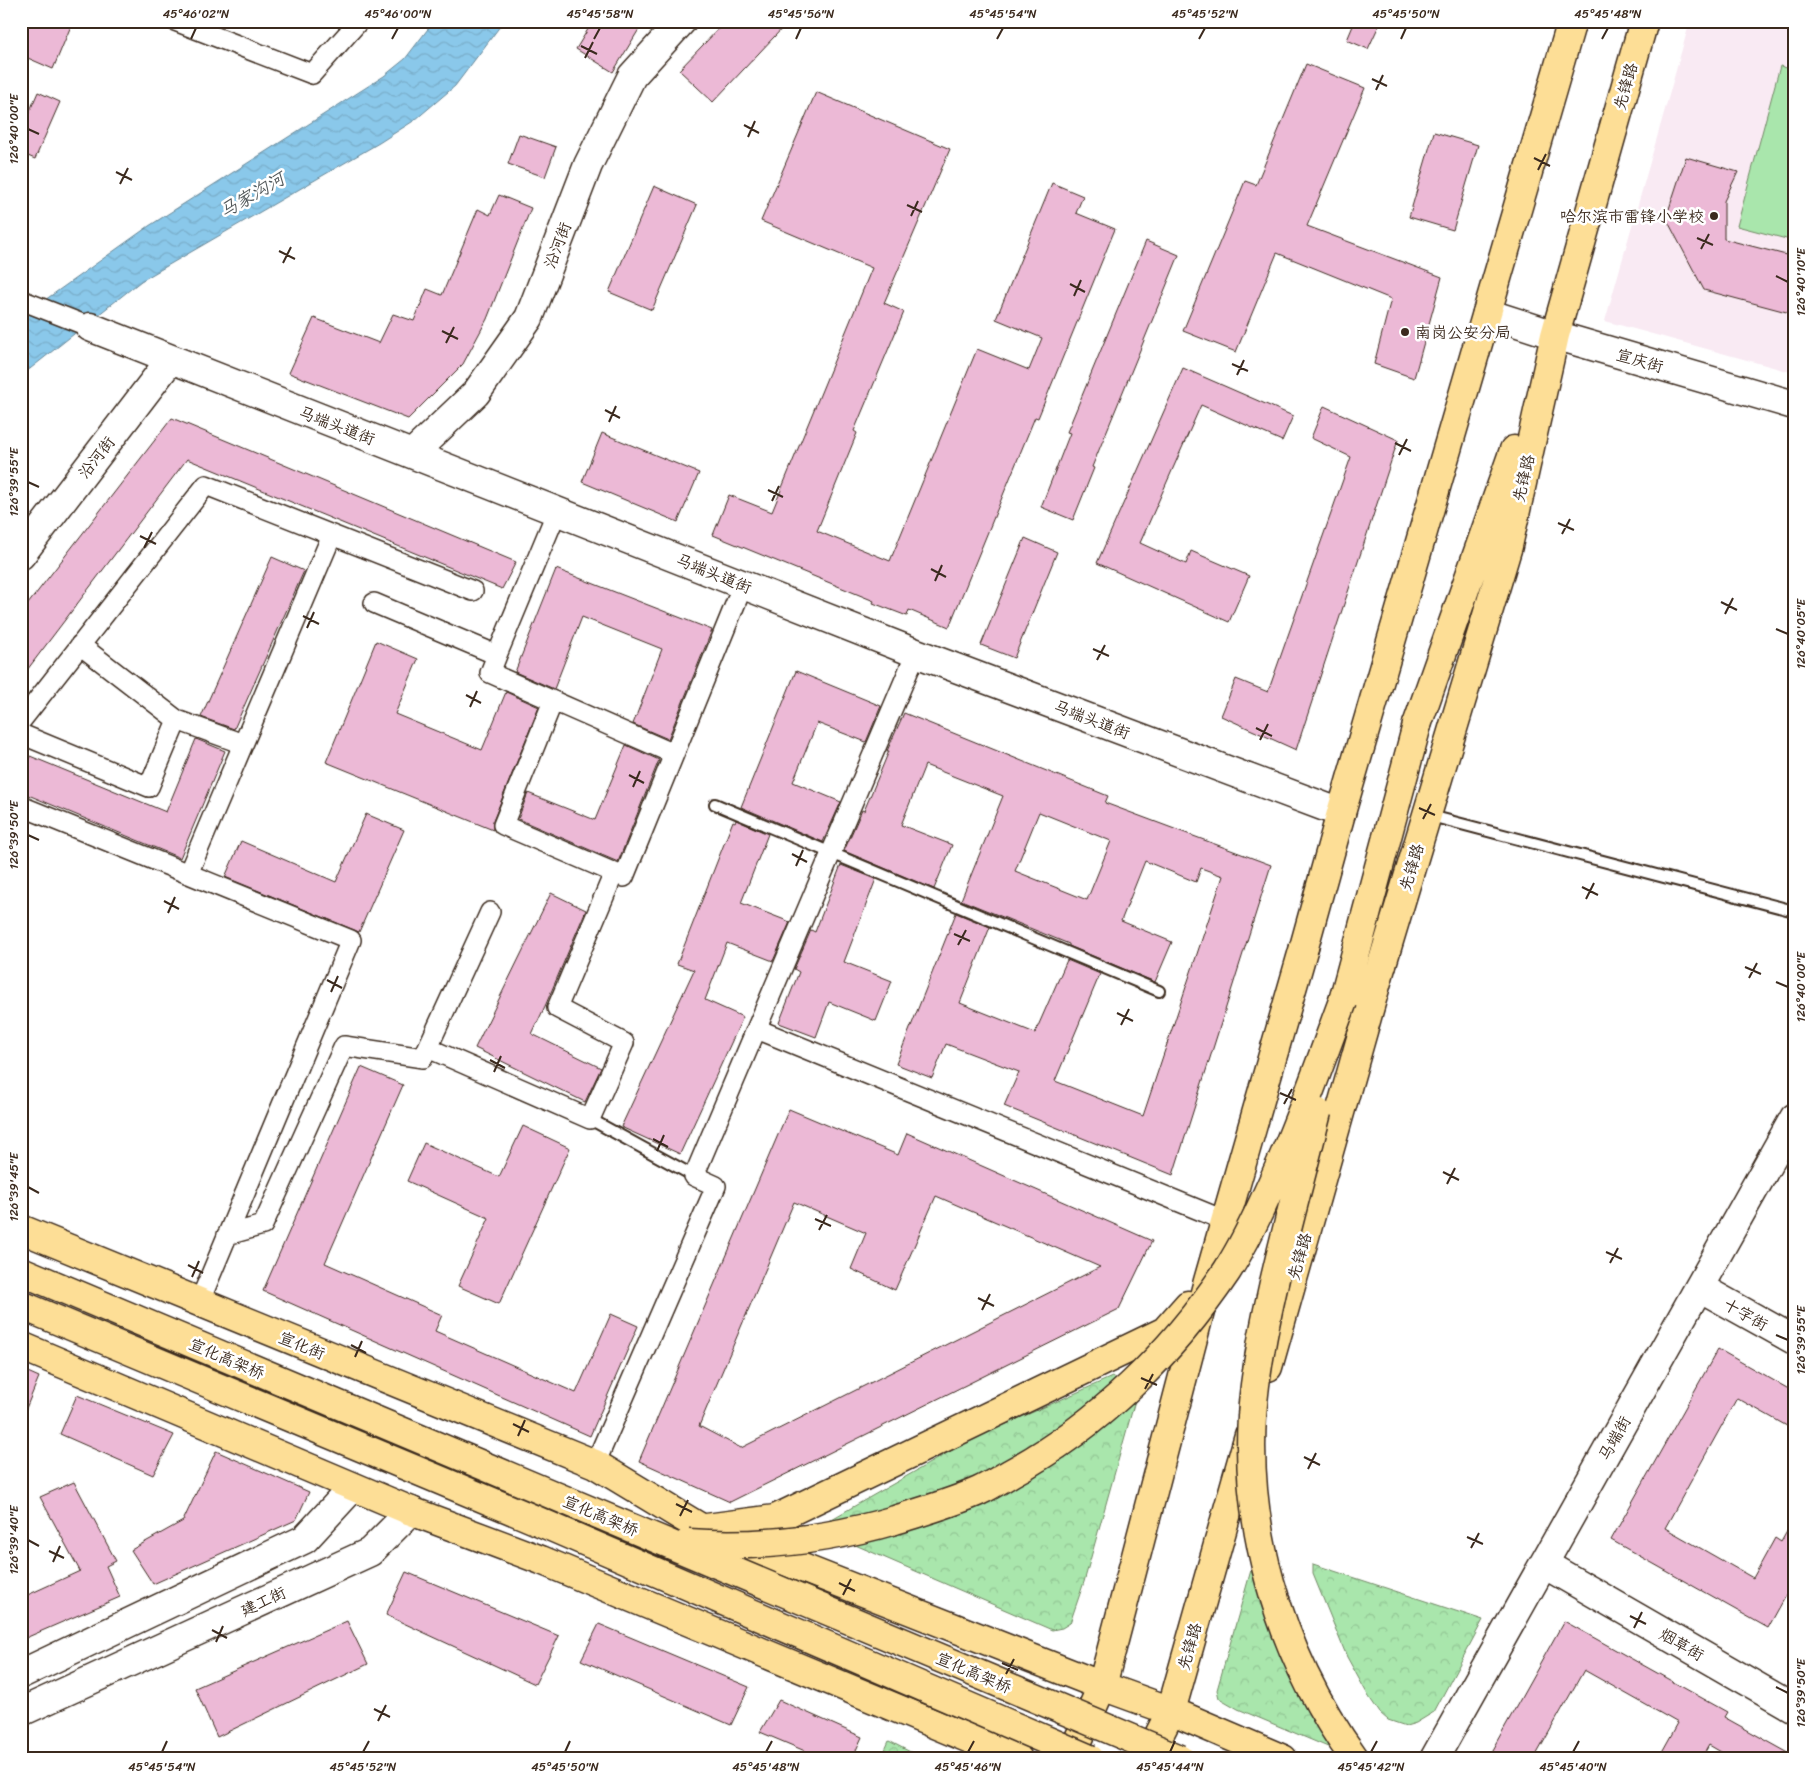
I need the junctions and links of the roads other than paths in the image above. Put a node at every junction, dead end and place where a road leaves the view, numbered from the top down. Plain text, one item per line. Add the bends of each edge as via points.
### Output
1 (175, 21) edge
2 (359, 21) edge
3 (682, 21) edge
4 (1572, 21) edge
5 (1644, 21) edge
6 (21, 300) edge
7 (1487, 313) junction
8 (90, 327) joint
9 (1555, 336) junction
10 (171, 359) junction
11 (1794, 405) edge
12 (412, 454) junction
13 (556, 511) junction
14 (332, 535) junction
15 (21, 555) edge
16 (744, 585) junction
17 (473, 591) dead end
18 (374, 603) dead end
19 (80, 645) junction
20 (916, 653) junction
21 (497, 655) junction
22 (553, 702) junction
23 (176, 720) junction
24 (21, 721) edge
25 (21, 734) edge
26 (243, 744) junction
27 (674, 754) junction
28 (715, 804) dead end
29 (21, 806) edge
30 (1341, 813) junction
31 (1426, 815) junction
32 (832, 853) junction
33 (614, 873) junction
34 (188, 874) junction
35 (1794, 911) edge
36 (490, 912) dead end
37 (1159, 991) dead end
38 (1343, 1001) junction
39 (756, 1029) junction
40 (428, 1048) junction
41 (1794, 1118) edge
42 (590, 1119) junction
43 (694, 1176) junction
44 (1226, 1221) junction
45 (21, 1229) edge
46 (227, 1236) junction
47 (21, 1271) edge
48 (1208, 1281) junction
49 (1699, 1287) junction
50 (199, 1303) junction
51 (21, 1305) edge
52 (1794, 1340) edge
53 (21, 1346) edge
54 (589, 1461) junction
55 (353, 1487) junction
56 (411, 1512) junction
57 (533, 1519) junction
58 (701, 1528) junction
59 (1544, 1564) junction
60 (21, 1674) edge
61 (1102, 1686) junction
62 (1794, 1708) edge
63 (1171, 1711) junction
64 (21, 1712) edge
65 (960, 1734) junction
66 (979, 1759) edge
67 (1018, 1759) edge
68 (1070, 1759) edge
69 (1090, 1759) edge
70 (1147, 1759) edge
71 (1180, 1759) edge
72 (1283, 1759) edge
73 (1355, 1759) edge
74 (1434, 1759) edge

1 - 2 street via 312,74
3 - 12 street, 沿河街 via 632,76 588,165 529,318 476,393
4 - 7 main road
5 - 9 main road, 先锋路
6 - 8 street
7 - 9 street, 宣庆街
7 - 30 main road
8 - 10 street, 马端头道街
9 - 11 street, 宣庆街
9 - 31 main road, 先锋路 via 1508,546
9 - 38 main road via 1417,725
10 - 12 street, 马端头道街
10 - 15 street, 沿河街
12 - 13 street, 马端头道街
13 - 16 street, 马端头道街
13 - 21 street
14 - 17 street
14 - 19 street via 206,485
14 - 26 street
16 - 20 street, 马端头道街
16 - 27 street
18 - 21 street
19 - 23 street
19 - 24 street
20 - 30 street, 马端头道街
20 - 32 street
21 - 22 street via 490,673
22 - 27 street
22 - 33 street via 503,825
23 - 25 street via 149,787
23 - 26 street
26 - 34 street
27 - 33 street via 624,877
28 - 32 lane
29 - 34 street
30 - 44 main road
31 - 35 lane
31 - 63 main road, 先锋路
32 - 37 lane
32 - 39 street
33 - 42 street via 557,1008 624,1044
34 - 46 street via 351,940
36 - 40 street
38 - 57 main road, bridge via 1283,1159 1255,1222 1228,1269 1149,1369 1098,1416 1038,1459 980,1490 924,1511 858,1531 794,1542 724,1546 639,1539
38 - 73 main road, bridge via 1267,1315 1255,1386 1252,1436 1253,1492 1276,1605 1293,1653 1318,1701
39 - 43 street
39 - 44 street
40 - 42 street
40 - 46 street via 423,1058 344,1046 263,1225
41 - 49 street, 马端街
42 - 43 lane
43 - 54 street via 716,1186
44 - 48 main road
45 - 50 main road, 宣化街
46 - 50 street
47 - 71 main road, 宣化高架桥, bridge
48 - 58 main road via 1165,1331 775,1519
48 - 61 main road
49 - 52 street, 十字街
49 - 59 street, 马端街
50 - 54 main road, 宣化街
51 - 57 main road, 宣化高架桥, bridge
53 - 55 main road
54 - 58 main road, 宣化街
55 - 56 main road
55 - 60 street via 305,1539
56 - 64 street, 建工街 via 370,1552
56 - 65 main road via 541,1560
57 - 69 main road, 宣化高架桥, bridge
58 - 61 main road, 宣化街
59 - 62 street, 烟草街
59 - 74 street, 马端街
61 - 63 main road, 宣化街
61 - 68 main road
63 - 70 main road, 先锋路
63 - 72 main road, 宣化街
65 - 66 main road
65 - 67 main road

